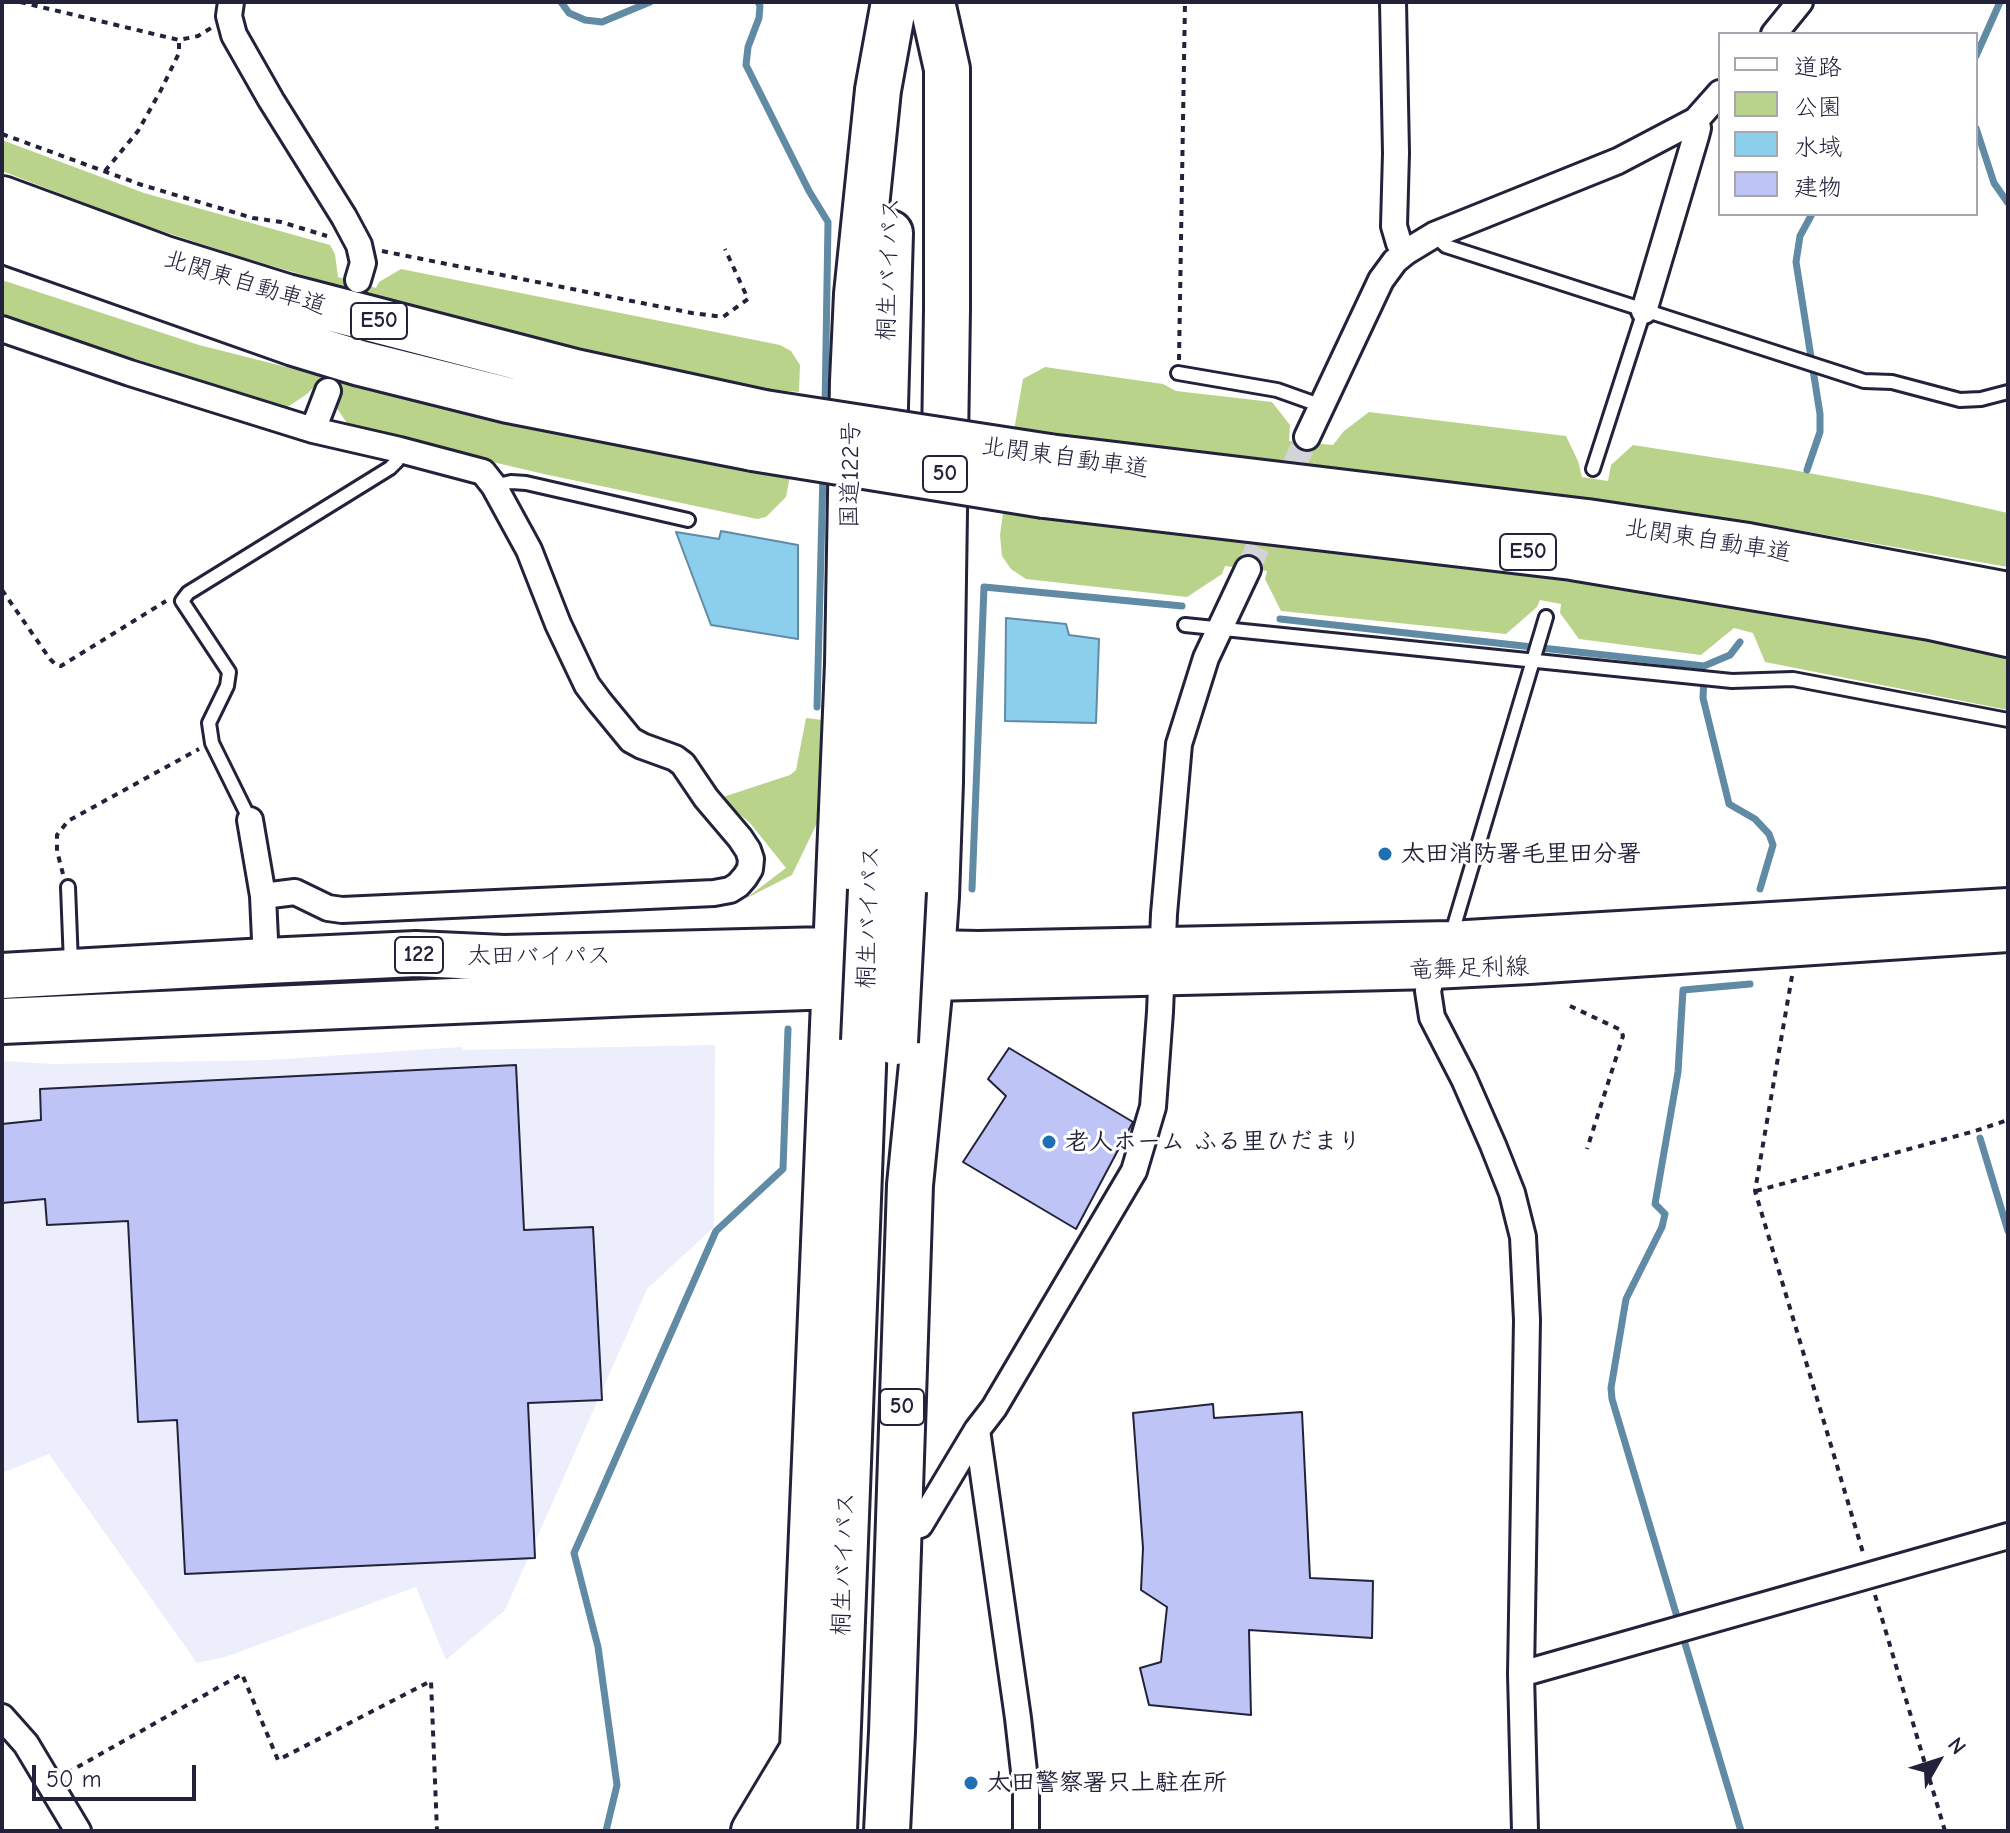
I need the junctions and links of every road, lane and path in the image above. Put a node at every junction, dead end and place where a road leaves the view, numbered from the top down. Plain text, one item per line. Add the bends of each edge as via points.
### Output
1 (20, 2) edge
2 (895, 2) edge
3 (930, 2) edge
4 (1185, 2) edge
5 (1393, 2) edge
6 (1800, 2) edge
7 (230, 9) edge
8 (1776, 32) edge
9 (179, 40) junction
10 (1718, 95) edge
11 (1696, 120) junction
12 (2, 134) edge
13 (105, 172) junction
14 (2, 199) edge
15 (1434, 235) junction
16 (2, 240) edge
17 (359, 245) junction
18 (725, 249) dead end
19 (1406, 252) junction
20 (2, 263) edge
21 (358, 280) dead end
22 (1644, 311) junction
23 (2, 329) edge
24 (294, 343) junction
25 (1178, 373) joint
26 (328, 391) dead end
27 (2008, 392) edge
28 (1322, 406) junction
29 (313, 430) junction
30 (759, 430) junction
31 (1307, 437) tunnel mouth
32 (400, 450) junction
33 (1593, 469) dead end
34 (1047, 476) junction
35 (494, 486) junction
36 (688, 520) dead end
37 (1248, 569) tunnel mouth
38 (2, 590) edge
39 (2008, 595) edge
40 (182, 601) junction
41 (1546, 617) dead end
42 (1185, 625) dead end
43 (1220, 628) junction
44 (2008, 634) edge
45 (1533, 660) junction
46 (2008, 720) edge
47 (212, 743) junction
48 (250, 820) joint
49 (68, 887) joint
50 (871, 891) junction
51 (263, 896) junction
52 (2008, 906) edge
53 (2008, 934) edge
54 (1450, 939) junction
55 (1163, 944) junction
56 (1798, 949) junction
57 (416, 954) junction
58 (266, 961) junction
59 (931, 966) junction
60 (836, 968) junction
61 (1433, 971) junction
62 (72, 973) junction
63 (2, 976) edge
64 (1161, 978) junction
65 (1570, 1006) dead end
66 (2, 1021) edge
67 (879, 1042) junction
68 (2008, 1120) edge
69 (1587, 1149) dead end
70 (1755, 1191) junction
71 (977, 1430) junction
72 (897, 1532) junction
73 (2008, 1536) edge
74 (1869, 1574) junction
75 (1521, 1674) junction
76 (2, 1717) edge
77 (803, 1749) junction
78 (49, 1783) junction
79 (78, 1831) edge
80 (437, 1831) edge
81 (754, 1831) edge
82 (802, 1831) edge
83 (834, 1831) edge
84 (865, 1831) edge
85 (887, 1831) edge
86 (1026, 1831) edge
87 (1525, 1831) edge
88 (1945, 1831) edge

1 - 9 path
2 - 50 highway, 桐生バイパス / 50
3 - 50 highway, 桐生バイパス / 50
3 - 59 highway, 50 via 947,69 940,782
4 - 25 path
5 - 19 street via 1394,226
6 - 8 street
7 - 9 path via 198,36
7 - 17 street via 234,35
9 - 13 path via 179,53 154,104
10 - 11 street
11 - 15 street via 1618,161
11 - 22 street via 1696,136
12 - 13 path
13 - 17 path
14 - 30 highway, 北関東自動車道 / E50 via 287,297 575,372
15 - 19 street
15 - 22 lane via 1446,246
16 - 24 highway, 北関東自動車道 / E50
17 - 18 path via 723,317 748,299
17 - 21 street via 363,263
19 - 28 street via 1381,280
20 - 24 highway via 117,303
22 - 27 lane via 1864,381 1892,382 1960,400
22 - 33 lane
23 - 29 street
24 - 30 highway, 北関東自動車道 / E50 via 508,400
25 - 28 lane via 1277,390
26 - 29 street
28 - 31 street
29 - 32 street
30 - 34 highway, 北関東自動車道 / E50, bridge
32 - 35 street via 483,472
32 - 40 lane via 390,468
34 - 39 highway, 北関東自動車道 / E50 via 1587,522
34 - 44 highway, 北関東自動車道 / E50 via 1572,557
35 - 36 lane via 526,483
35 - 51 street via 529,550 587,685 631,740 683,764 748,850 750,869 730,890 714,893 342,910 295,892
37 - 43 street
38 - 40 path via 50,659 61,666 167,601
40 - 47 lane via 229,672 209,723
41 - 45 lane
42 - 43 lane
43 - 45 lane
43 - 55 street via 1179,744
45 - 46 lane via 1732,681 1793,679
45 - 54 lane
47 - 48 lane
47 - 49 path via 68,821 57,835
48 - 51 street
49 - 62 lane
50 - 57 highway via 832,904 800,923 500,938
50 - 60 highway, 50
50 - 67 highway, 桐生バイパス / 50, bridge
51 - 58 street
52 - 54 main road, 竜舞足利線
53 - 56 main road, 竜舞足利線
54 - 55 main road, 竜舞足利線
54 - 61 street
55 - 59 main road, 竜舞足利線 via 978,949
55 - 64 street
56 - 61 main road, 竜舞足利線
56 - 70 path
57 - 58 highway, 太田バイパス / 122
57 - 60 highway, 太田バイパス / 122
58 - 62 highway, 太田バイパス / 122
59 - 60 highway, 太田バイパス / 122
59 - 64 main road, 竜舞足利線
59 - 72 highway, 50 via 910,1185
60 - 66 highway, 太田バイパス / 122
60 - 77 highway
61 - 64 main road, 竜舞足利線
61 - 75 street via 1428,991 1432,1017 1493,1145 1523,1237 1527,1320
62 - 63 highway, 太田バイパス / 122
64 - 71 street via 1153,1107 1134,1171
65 - 69 path via 1621,1030 1623,1036
67 - 83 highway, 桐生バイパス / 50
67 - 84 highway, 桐生バイパス / 50
68 - 70 path
70 - 74 path
71 - 72 street via 920,1525
71 - 86 street via 1018,1718
72 - 85 highway, 50
73 - 74 street
74 - 75 street
74 - 88 path
75 - 87 street
76 - 78 street
77 - 81 highway
77 - 82 highway
78 - 79 street
78 - 80 path via 242,1674 278,1760 431,1681

